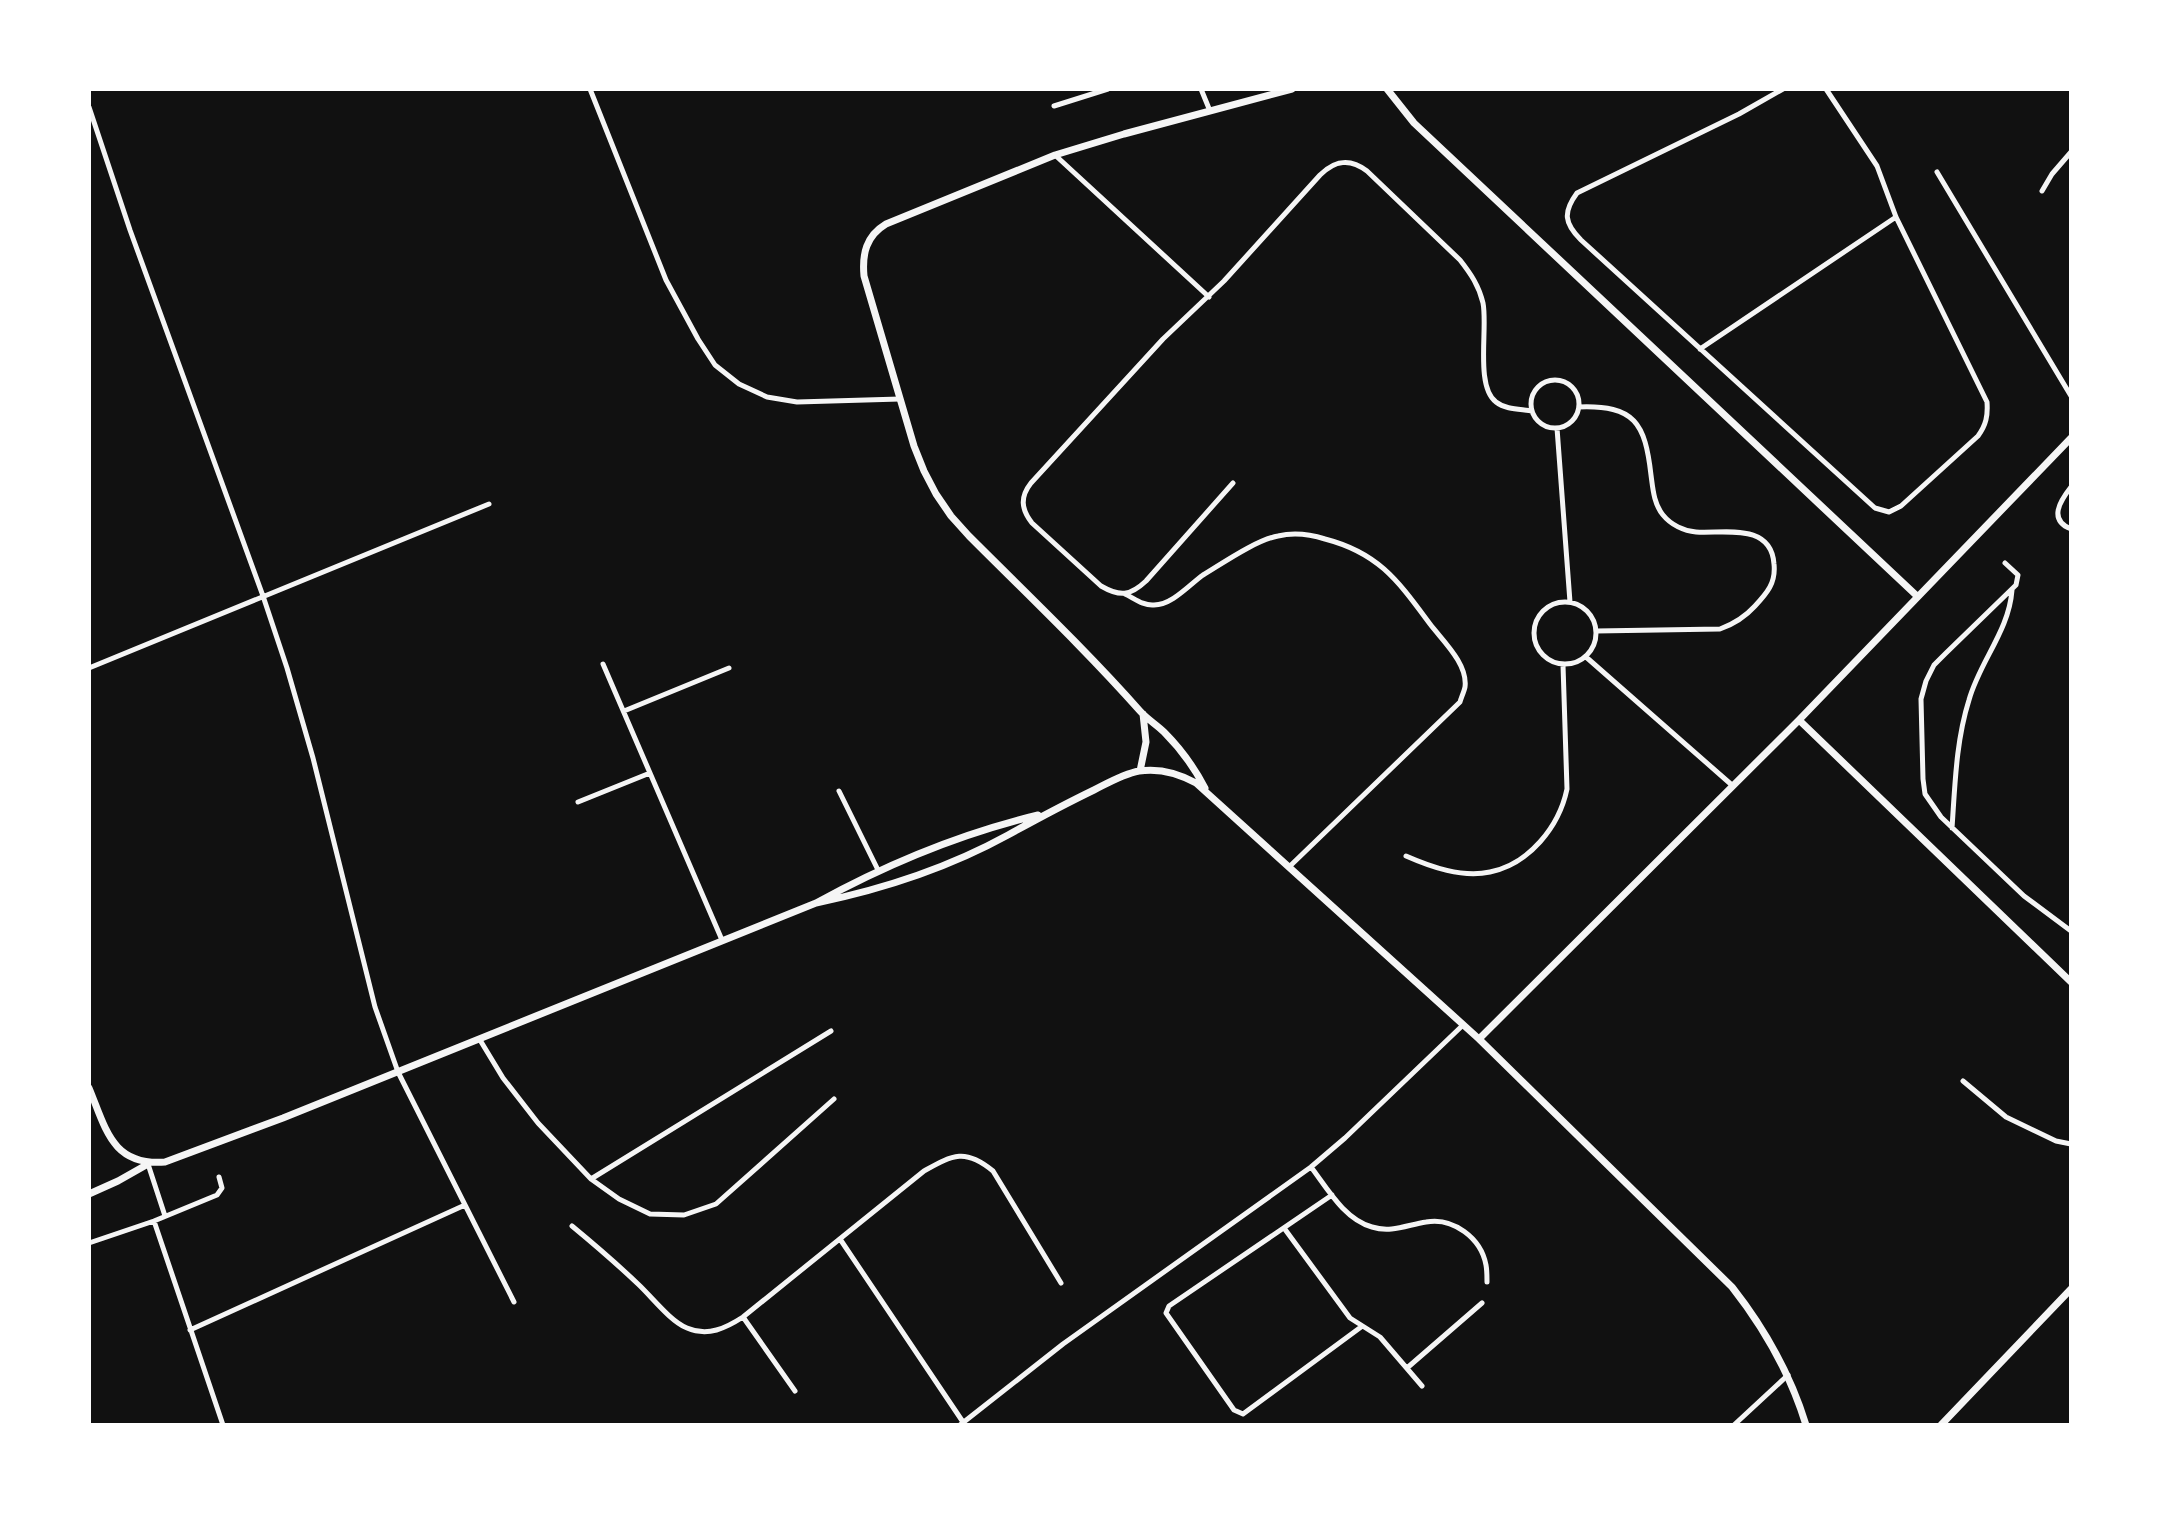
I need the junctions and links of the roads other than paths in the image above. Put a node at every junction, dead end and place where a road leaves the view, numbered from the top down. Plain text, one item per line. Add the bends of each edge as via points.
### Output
1 (590, 89) edge
2 (1108, 89) edge
3 (1201, 89) edge
4 (1254, 89) edge
5 (1292, 89) edge
6 (1387, 89) edge
7 (1783, 89) edge
8 (1826, 89) edge
9 (1255, 98) junction
10 (1054, 106) dead end
11 (89, 107) edge
12 (1210, 111) junction
13 (2071, 152) edge
14 (1055, 155) junction
15 (1937, 172) dead end
16 (2042, 191) dead end
17 (1896, 217) junction
18 (1209, 297) junction
19 (1700, 349) junction
20 (2071, 397) edge
21 (900, 399) junction
22 (1579, 407) junction
23 (1532, 411) junction
24 (1557, 428) junction
25 (2071, 438) edge
26 (1233, 483) dead end
27 (2071, 487) edge
28 (489, 504) dead end
29 (2071, 529) edge
30 (2006, 563) dead end
31 (2012, 589) junction
32 (1125, 594) junction
33 (263, 596) junction
34 (1917, 596) junction
35 (1570, 602) junction
36 (1596, 631) junction
37 (1586, 657) junction
38 (603, 664) dead end
39 (1563, 664) junction
40 (89, 668) edge
41 (729, 668) dead end
42 (624, 711) junction
43 (1143, 713) junction
44 (1799, 720) junction
45 (1140, 771) junction
46 (650, 773) junction
47 (1733, 786) junction
48 (839, 791) dead end
49 (1207, 792) junction
50 (578, 802) dead end
51 (1045, 814) junction
52 (1952, 828) junction
53 (1406, 856) dead end
54 (1289, 867) junction
55 (878, 870) junction
56 (817, 903) junction
57 (2071, 931) edge
58 (722, 940) junction
59 (2071, 982) edge
60 (1463, 1025) junction
61 (831, 1031) dead end
62 (1479, 1039) junction
63 (480, 1040) junction
64 (398, 1072) junction
65 (1963, 1081) dead end
66 (89, 1088) edge
67 (834, 1099) dead end
68 (2071, 1144) edge
69 (148, 1164) junction
70 (1311, 1167) junction
71 (219, 1177) dead end
72 (591, 1178) junction
73 (89, 1194) edge
74 (1332, 1195) junction
75 (465, 1205) junction
76 (165, 1216) junction
77 (154, 1221) junction
78 (572, 1226) dead end
79 (1284, 1228) junction
80 (840, 1239) junction
81 (89, 1243) edge
82 (1487, 1282) dead end
83 (1061, 1283) dead end
84 (2071, 1289) edge
85 (514, 1302) dead end
86 (1482, 1303) dead end
87 (743, 1317) junction
88 (1361, 1327) junction
89 (190, 1330) junction
90 (1406, 1368) junction
91 (1788, 1374) junction
92 (1422, 1386) dead end
93 (795, 1391) dead end
94 (961, 1423) edge
95 (223, 1425) edge
96 (1734, 1425) edge
97 (1806, 1425) edge
98 (1941, 1425) edge

1 - 21 lane via 666,281 715,365 739,384 767,397 807,402
2 - 10 lane
3 - 12 lane
4 - 9 street
5 - 9 street
6 - 34 street via 1414,123
7 - 19 lane via 1577,193 1569,204 1571,230
8 - 17 lane via 1877,166
9 - 12 street
11 - 33 lane
12 - 14 street
13 - 16 lane
14 - 18 lane
14 - 21 street via 886,224 867,243 864,276
15 - 20 lane
17 - 19 lane
17 - 19 lane via 1987,402 1988,414 1978,436 1896,510 1875,508
18 - 23 lane via 1327,167 1348,161 1359,165 1461,260 1483,305 1486,388 1497,403
18 - 32 lane via 1163,340 1024,492 1022,503 1032,523 1101,586
21 - 43 street via 924,471 951,516
22 - 23 lane via 1574,389 1558,380 1540,385
22 - 24 lane via 1575,417
22 - 36 lane via 1604,406 1633,420 1648,449 1657,505 1672,524 1696,532 1752,534 1766,544 1774,559 1770,590 1752,609 1720,629
23 - 24 lane via 1546,426
24 - 35 lane
25 - 34 street
26 - 32 lane via 1146,581
27 - 29 lane via 2057,516
28 - 33 lane
30 - 31 lane via 2018,575
31 - 52 lane via 2003,629 1969,699 1960,736
31 - 52 lane via 1934,665 1926,681 1922,699 1924,787 1932,806
32 - 54 lane via 1145,604 1166,603 1249,548 1276,536 1305,533 1354,548 1375,560 1407,593 1457,660 1464,673 1460,702
33 - 40 lane
33 - 64 lane via 313,758 375,1007
34 - 44 street
35 - 36 lane via 1593,617
35 - 39 lane via 1543,610 1534,630 1539,650 1549,660
36 - 37 lane
37 - 39 lane
37 - 47 lane
38 - 42 lane
39 - 53 lane via 1567,789 1554,824 1537,845 1515,863 1489,873 1431,867
41 - 42 lane
42 - 46 lane
43 - 45 street via 1146,743
43 - 49 street via 1180,748
44 - 47 street
44 - 59 street
45 - 49 street via 1176,774
45 - 51 street
46 - 50 lane
46 - 58 lane
47 - 62 street
48 - 55 lane
49 - 54 street
51 - 55 street via 960,837
51 - 56 street via 931,871
52 - 57 lane via 2024,896
54 - 60 street
55 - 56 street
56 - 58 street
58 - 63 street
60 - 62 street
60 - 70 lane
61 - 72 lane
62 - 91 street via 1732,1287 1760,1324
63 - 64 street
63 - 72 lane via 538,1123
64 - 69 street via 180,1157
64 - 75 lane
65 - 68 lane via 2006,1118
66 - 69 street via 110,1138 133,1159
67 - 72 lane via 716,1204 684,1216 650,1213 619,1199
69 - 73 street
69 - 76 lane
70 - 74 lane
70 - 94 lane via 1063,1344
71 - 76 lane via 222,1188 217,1195
74 - 79 lane
74 - 82 lane via 1356,1220 1373,1228 1391,1230 1441,1221 1457,1227 1480,1250
75 - 85 lane
75 - 89 lane
76 - 77 lane
77 - 81 lane
77 - 89 lane
78 - 87 lane via 686,1328 706,1332 726,1328
79 - 88 lane via 1345,1313
79 - 88 lane via 1166,1309 1234,1410 1247,1412
80 - 83 lane via 924,1171 960,1156 978,1159 993,1171
80 - 87 lane
80 - 94 lane
84 - 98 street
86 - 90 lane
87 - 93 lane
88 - 90 lane via 1380,1337
89 - 95 lane
90 - 92 lane
91 - 96 lane
91 - 97 street

